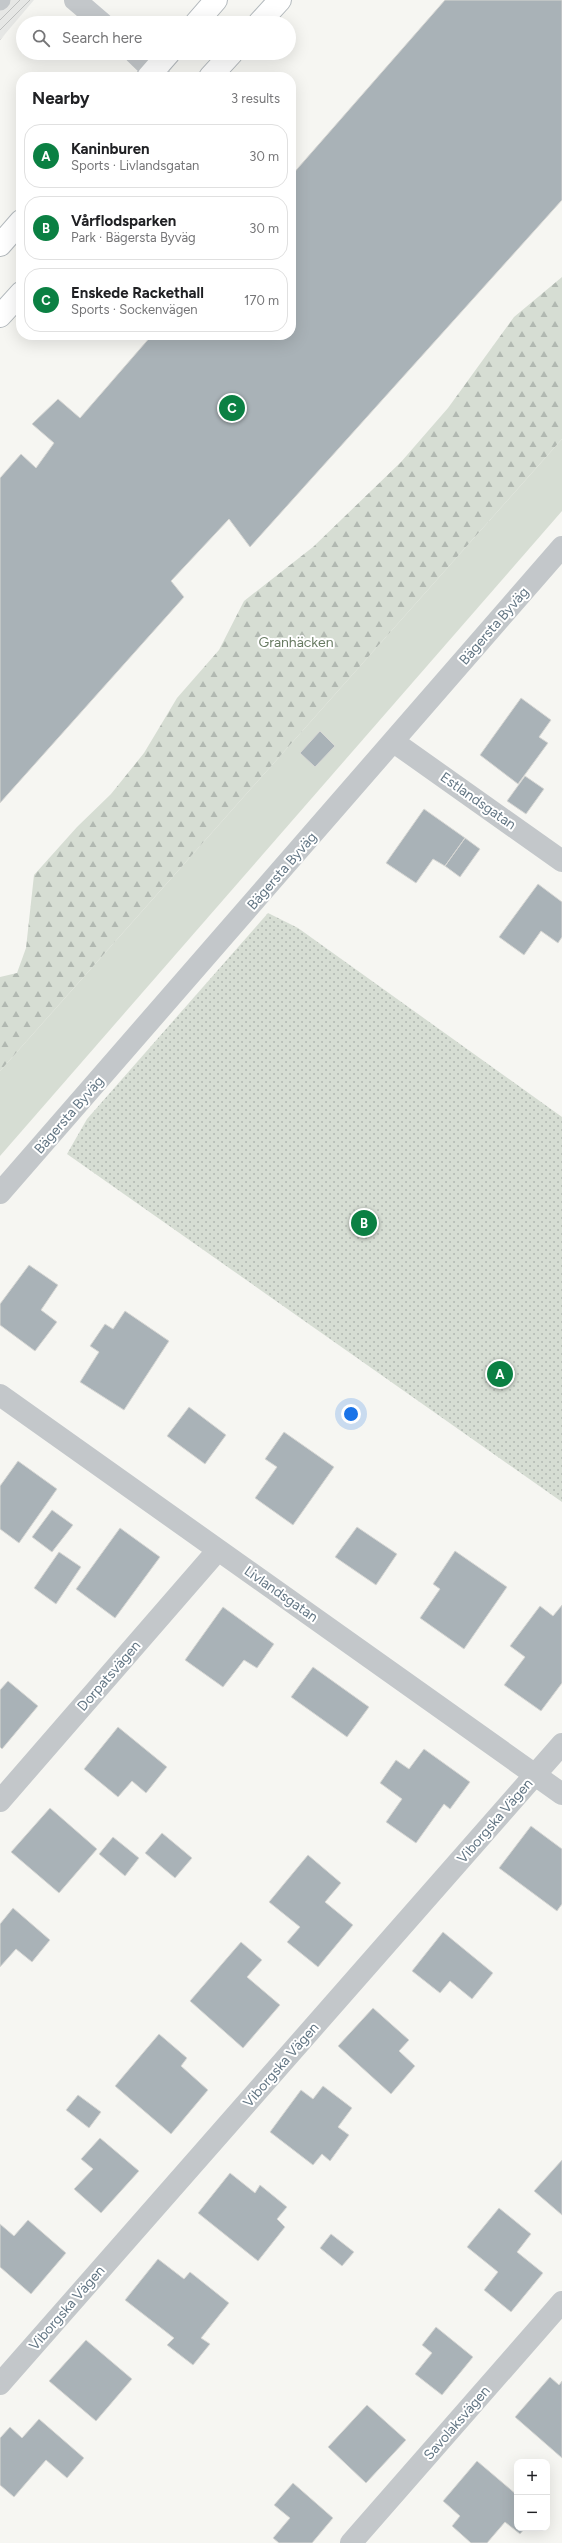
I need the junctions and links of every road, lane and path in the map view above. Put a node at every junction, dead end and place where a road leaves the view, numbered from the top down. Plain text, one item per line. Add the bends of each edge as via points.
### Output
1 (75, 0) edge
2 (216, 0) edge
3 (280, 0) edge
4 (94, 16) edge
5 (202, 16) edge
6 (265, 16) edge
7 (141, 60) edge
8 (164, 60) edge
9 (226, 60) edge
10 (151, 72) edge
11 (155, 72) edge
12 (215, 72) edge
13 (16, 227) edge
14 (0, 245) edge
15 (16, 298) edge
16 (0, 316) edge
17 (562, 547) edge
18 (394, 742) junction
19 (562, 861) edge
20 (0, 1193) edge
21 (0, 1395) edge
22 (218, 1550) junction
23 (562, 1744) edge
24 (536, 1775) junction
25 (562, 1794) edge
26 (0, 1801) edge
27 (562, 2302) edge
28 (0, 2384) edge
29 (351, 2543) edge

1 - 4 street
2 - 5 main road
3 - 6 main road
7 - 10 street
8 - 11 main road
9 - 12 main road
13 - 14 main road
15 - 16 main road
17 - 18 street, Bägersta Byväg
18 - 19 street, Estlandsgatan
18 - 20 street, Bägersta Byväg
21 - 22 street, Livlandsgatan
22 - 24 street, Livlandsgatan
22 - 26 street, Dorpatsvägen
23 - 24 street, Viborgska Vägen
24 - 25 street, Livlandsgatan
24 - 28 street, Viborgska Vägen
27 - 29 street, Savolaksvägen

